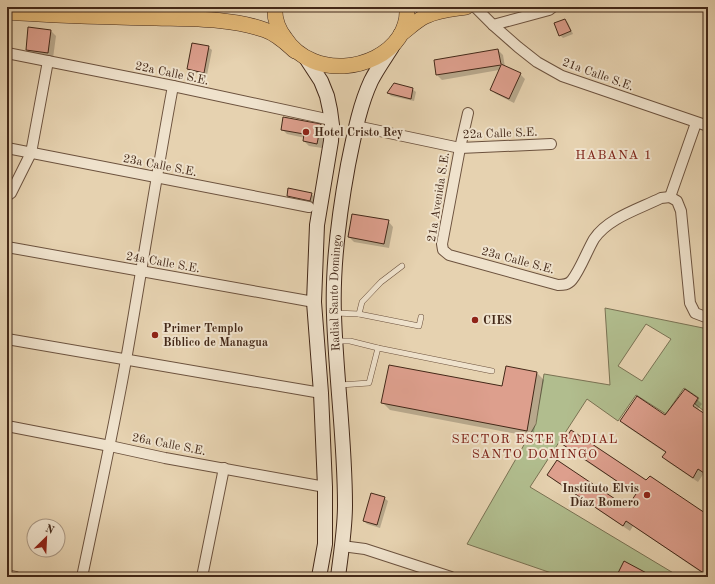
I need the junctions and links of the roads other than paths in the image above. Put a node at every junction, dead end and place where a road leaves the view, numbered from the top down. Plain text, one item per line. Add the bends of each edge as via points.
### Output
1 (168, 7) edge
2 (275, 7) edge
3 (407, 7) edge
4 (466, 7) edge
5 (475, 7) edge
6 (553, 7) edge
7 (140, 8) edge
8 (7, 12) edge
9 (57, 12) edge
10 (493, 25) junction
11 (397, 39) junction
12 (7, 53) edge
13 (300, 54) junction
14 (48, 60) junction
15 (173, 86) junction
16 (468, 113) dead end
17 (332, 120) junction
18 (696, 123) junction
19 (356, 126) junction
20 (708, 126) edge
21 (551, 144) dead end
22 (7, 148) edge
23 (460, 148) junction
24 (31, 153) junction
25 (156, 178) junction
26 (7, 196) edge
27 (670, 197) junction
28 (309, 207) dead end
29 (7, 246) edge
30 (443, 250) joint
31 (402, 266) dead end
32 (140, 271) junction
33 (314, 302) junction
34 (334, 313) junction
35 (360, 314) junction
36 (421, 318) dead end
37 (708, 318) edge
38 (7, 339) edge
39 (335, 341) junction
40 (378, 348) junction
41 (126, 359) junction
42 (492, 372) dead end
43 (339, 385) junction
44 (321, 393) junction
45 (7, 426) edge
46 (110, 446) junction
47 (224, 468) junction
48 (325, 487) junction
49 (342, 548) junction
50 (7, 575) edge
51 (16, 577) edge
52 (82, 577) edge
53 (202, 577) edge
54 (319, 577) edge
55 (327, 577) edge
56 (338, 577) edge
57 (451, 577) edge

1 - 7 main road
2 - 13 main road via 279,28
3 - 11 main road via 405,25
4 - 11 main road via 427,15
5 - 10 street, 21a Calle S.E.
6 - 10 street
7 - 9 main road
8 - 9 main road
9 - 13 main road via 245,24 272,33
10 - 18 street, 21a Calle S.E. via 538,62 562,76
11 - 13 main road via 377,57 353,65 327,65
11 - 19 main road, Radial Santo Domingo via 371,81
12 - 14 street, 22a Calle S.E.
13 - 17 main road, Radial Santo Domingo via 320,81
14 - 15 street, 22a Calle S.E.
14 - 24 street
15 - 17 street, 22a Calle S.E.
15 - 25 street
16 - 23 street, 21a Avenida S.E.
17 - 33 main road, Radial Santo Domingo via 332,141 317,225
18 - 20 street, 21a Calle S.E.
18 - 27 street
19 - 23 street, 22a Calle S.E.
19 - 34 main road, Radial Santo Domingo via 337,238
21 - 23 street, 22a Calle S.E.
22 - 24 street, 23a Calle S.E.
23 - 30 street, 21a Avenida S.E.
24 - 25 street, 23a Calle S.E.
24 - 26 street via 11,193
25 - 28 street, 23a Calle S.E.
25 - 32 street
27 - 30 street, 23a Calle S.E. via 661,198 610,222 594,239 572,281 565,285 449,255
27 - 37 street via 677,201 681,211 690,303 695,313
29 - 32 street, 24a Calle S.E.
31 - 35 lane via 381,282 362,302
32 - 33 street, 24a Calle S.E.
32 - 41 street
33 - 44 main road, Radial Santo Domingo
34 - 35 lane
34 - 39 main road, Radial Santo Domingo
35 - 36 lane via 419,326
38 - 41 street
39 - 40 lane via 350,341
39 - 43 main road, Radial Santo Domingo
40 - 42 lane
40 - 43 lane via 368,383
41 - 44 street
41 - 46 street
43 - 49 main road, Radial Santo Domingo via 345,505
44 - 48 main road, Radial Santo Domingo
45 - 46 street, 26a Calle S.E.
46 - 47 street, 26a Calle S.E.
46 - 52 street
47 - 48 street, 26a Calle S.E.
47 - 53 street
48 - 54 main road, Radial Santo Domingo via 325,544
49 - 55 main road
49 - 56 main road, Radial Santo Domingo
49 - 57 street via 365,550
50 - 51 street

